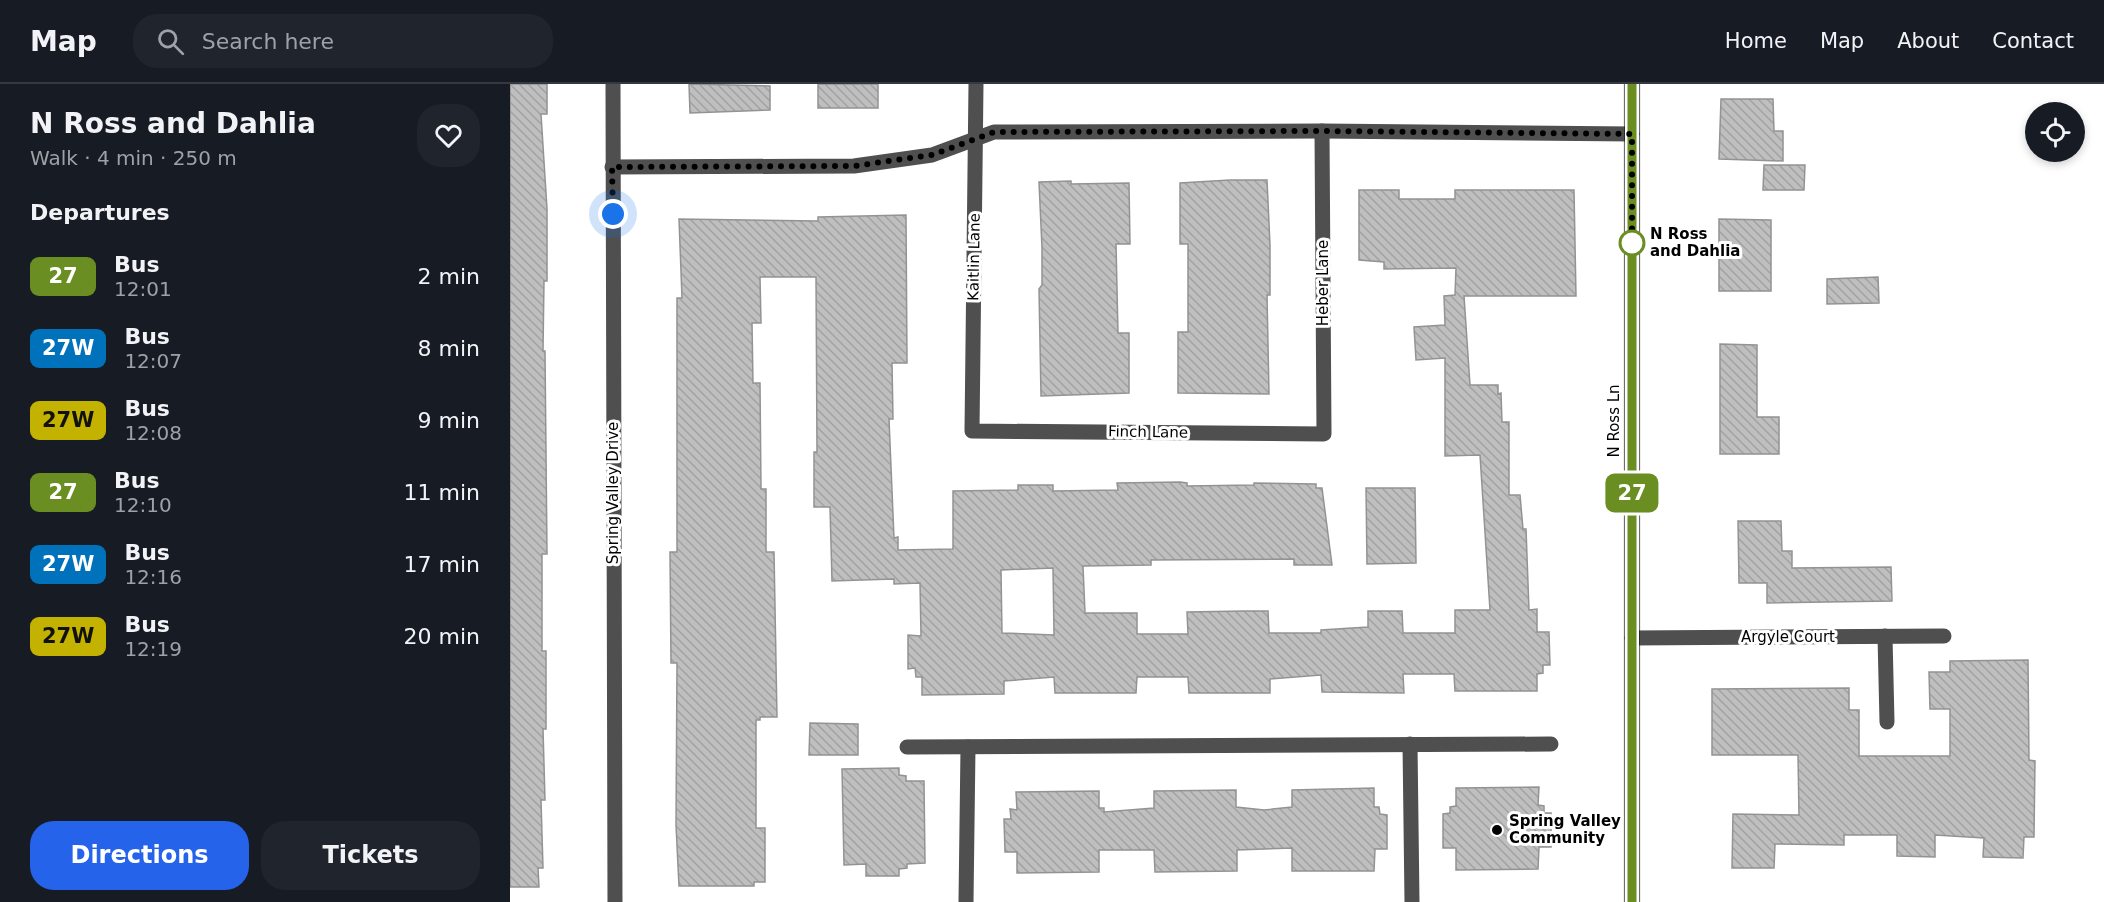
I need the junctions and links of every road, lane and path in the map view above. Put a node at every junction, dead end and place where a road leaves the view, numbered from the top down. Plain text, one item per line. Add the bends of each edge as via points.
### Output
1 (613, 84) edge
2 (976, 84) edge
3 (1632, 84) edge
4 (1323, 131) junction
5 (1632, 134) junction
6 (976, 138) junction
7 (612, 167) junction
8 (972, 431) joint
9 (1324, 434) joint
10 (1885, 636) junction
11 (1944, 636) dead end
12 (1632, 638) junction
13 (1887, 722) dead end
14 (1410, 744) junction
15 (1551, 744) dead end
16 (907, 747) dead end
17 (968, 747) junction
18 (615, 902) edge
19 (966, 902) edge
20 (1412, 902) edge
21 (1632, 902) edge

1 - 7 street, Spring Valley Drive
2 - 6 street, Kaitlin Lane
3 - 5 main road, N Ross Ln
4 - 5 street
4 - 6 street via 994,132
4 - 9 street, Heber Lane
5 - 12 main road, N Ross Ln
6 - 7 street via 932,155 854,166
6 - 8 street, Kaitlin Lane
7 - 18 street, Spring Valley Drive
8 - 9 street, Finch Lane
10 - 11 street, Argyle Court
10 - 12 street, Argyle Court
10 - 13 street
12 - 21 main road, N Ross Ln
14 - 15 street
14 - 17 street
14 - 20 street
16 - 17 street
17 - 19 street

